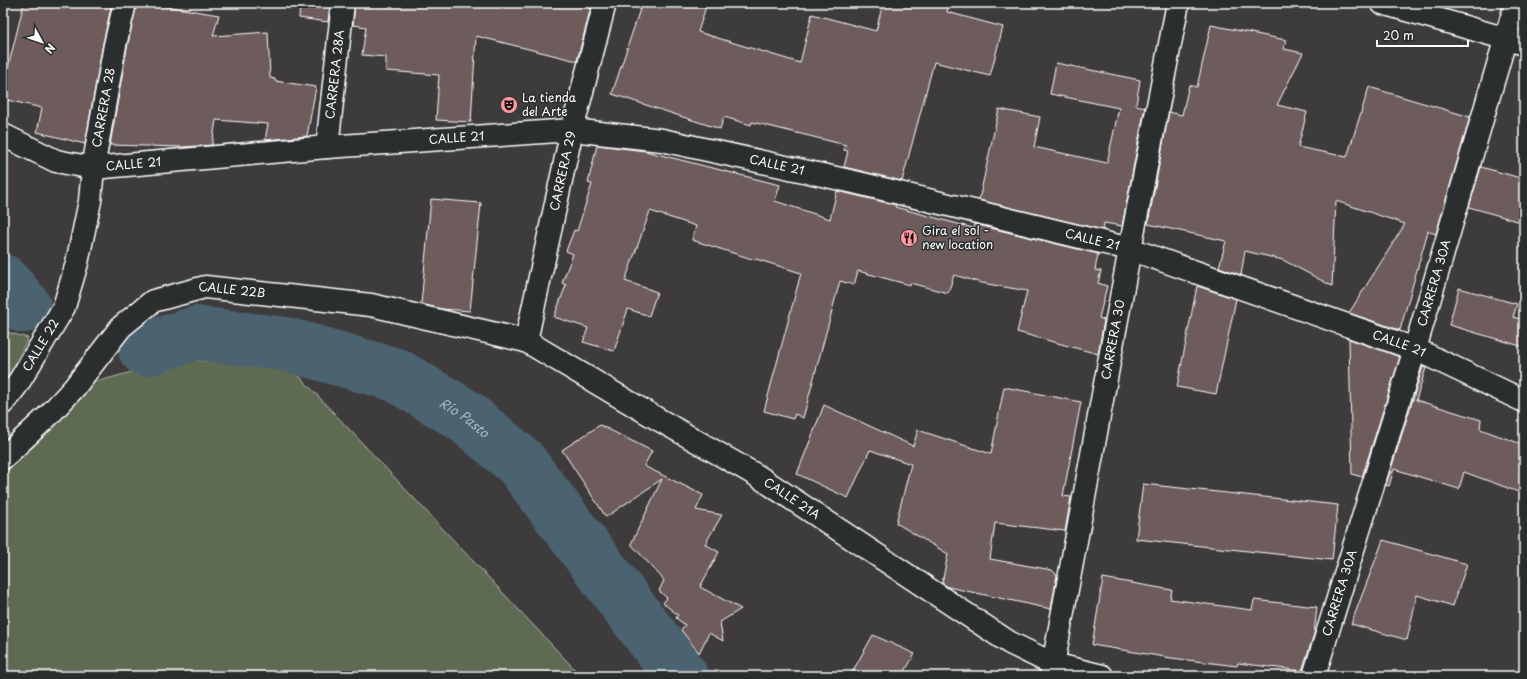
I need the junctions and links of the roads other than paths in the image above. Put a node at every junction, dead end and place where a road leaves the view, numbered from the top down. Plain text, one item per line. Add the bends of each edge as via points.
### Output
1 (125, 3) edge
2 (343, 3) edge
3 (605, 3) edge
4 (1178, 3) edge
5 (1382, 3) edge
6 (1516, 3) edge
7 (1515, 41) edge
8 (572, 130) junction
9 (3, 135) edge
10 (327, 147) junction
11 (93, 168) junction
12 (1130, 249) junction
13 (64, 307) joint
14 (526, 341) junction
15 (1415, 349) junction
16 (1524, 401) edge
17 (3, 403) edge
18 (3, 458) edge
19 (1052, 670) edge
20 (1102, 676) edge
21 (1314, 676) edge

1 - 11 main road, CARRERA 28 via 115,44
2 - 10 main road, CARRERA 28A
3 - 8 main road, CARRERA 29
4 - 12 main road, CARRERA 30
5 - 7 main road
6 - 7 main road, CARRERA 30A
7 - 15 main road, CARRERA 30A
8 - 10 main road, CALLE 21
8 - 12 main road, CALLE 21 via 662,140 854,182
8 - 14 main road, CARRERA 29
9 - 11 main road, CALLE 21 via 56,161
10 - 11 main road, CALLE 21
11 - 13 main road, CARRERA 28 via 90,200 77,263
12 - 15 main road, CALLE 21
12 - 19 main road, CARRERA 30
13 - 17 main road, CALLE 22 via 17,386
14 - 18 main road, CALLE 22B via 371,305 205,287 153,301 121,327 74,388
14 - 19 main road, CALLE 21A via 756,475
15 - 16 main road, CALLE 21
15 - 21 main road, CARRERA 30A
19 - 20 main road, CALLE 21A

